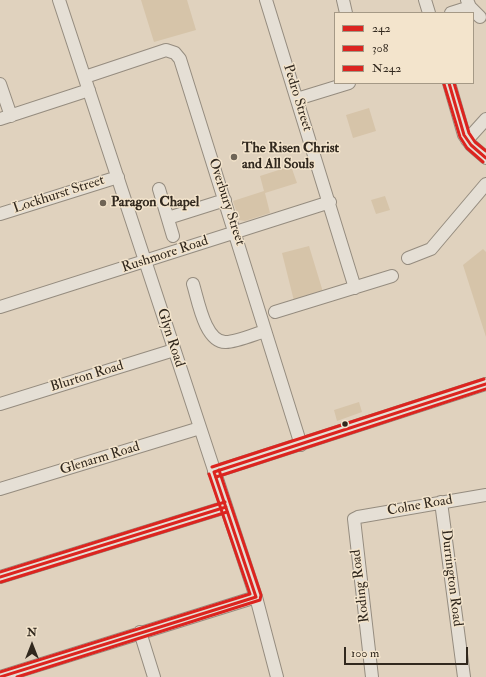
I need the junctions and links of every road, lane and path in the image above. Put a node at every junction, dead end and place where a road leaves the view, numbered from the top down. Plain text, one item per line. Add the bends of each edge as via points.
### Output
1 (59, 0) edge
2 (266, 0) edge
3 (343, 0) edge
4 (425, 0) edge
5 (468, 3) edge
6 (346, 12) edge
7 (429, 12) edge
8 (452, 12) edge
9 (480, 17) dead end
10 (85, 77) junction
11 (0, 84) edge
12 (346, 84) edge
13 (449, 84) edge
14 (89, 90) junction
15 (297, 99) junction
16 (5, 118) edge
17 (486, 119) edge
18 (467, 140) junction
19 (486, 158) edge
20 (118, 177) junction
21 (486, 184) edge
22 (158, 189) dead end
23 (225, 200) junction
24 (330, 202) junction
25 (0, 214) edge
26 (168, 218) junction
27 (236, 232) junction
28 (173, 236) dead end
29 (408, 258) dead end
30 (146, 261) junction
31 (392, 276) dead end
32 (193, 284) dead end
33 (355, 288) junction
34 (0, 308) edge
35 (276, 312) dead end
36 (265, 331) junction
37 (174, 350) junction
38 (486, 384) edge
39 (0, 404) edge
40 (200, 428) junction
41 (301, 445) junction
42 (214, 472) junction
43 (0, 489) edge
44 (486, 495) edge
45 (441, 502) junction
46 (226, 507) junction
47 (354, 519) joint
48 (0, 577) edge
49 (256, 598) junction
50 (140, 632) junction
51 (0, 677) edge
52 (154, 677) edge
53 (277, 677) edge
54 (372, 677) edge
55 (464, 677) edge

1 - 10 street, Glyn Road
2 - 15 street, Pedro Street
3 - 6 street
4 - 7 street
5 - 8 street
5 - 9 street
10 - 14 street, Glyn Road
10 - 23 street, Overbury Street via 166,50 175,52 180,59
11 - 16 street
12 - 15 street
13 - 18 street via 461,128
14 - 16 street
14 - 20 street, Glyn Road
15 - 24 street, Pedro Street
17 - 18 street
18 - 19 street
20 - 25 street, Lockhurst Street
20 - 30 street, Glyn Road
21 - 29 street via 430,249
22 - 26 street
23 - 26 street
23 - 27 street, Overbury Street
24 - 27 street, Rushmore Road
24 - 33 street, Pedro Street
26 - 28 street
27 - 30 street, Rushmore Road
27 - 36 street, Overbury Street
30 - 34 street, Rushmore Road
30 - 37 street, Glyn Road
31 - 33 street
32 - 36 street via 209,332 215,339 226,342
33 - 35 street
36 - 41 street, Overbury Street
37 - 39 street, Blurton Road
37 - 40 street, Glyn Road
38 - 41 street
40 - 42 street, Glyn Road
40 - 43 street, Glenarm Road
41 - 42 street
42 - 46 street, Glyn Road
44 - 45 street, Colne Road
45 - 47 street, Colne Road
45 - 55 street, Durrington Road
46 - 48 street
46 - 49 street, Glyn Road
47 - 54 street, Roding Road
49 - 50 street
49 - 53 street, Glyn Road
50 - 51 street
50 - 52 street

